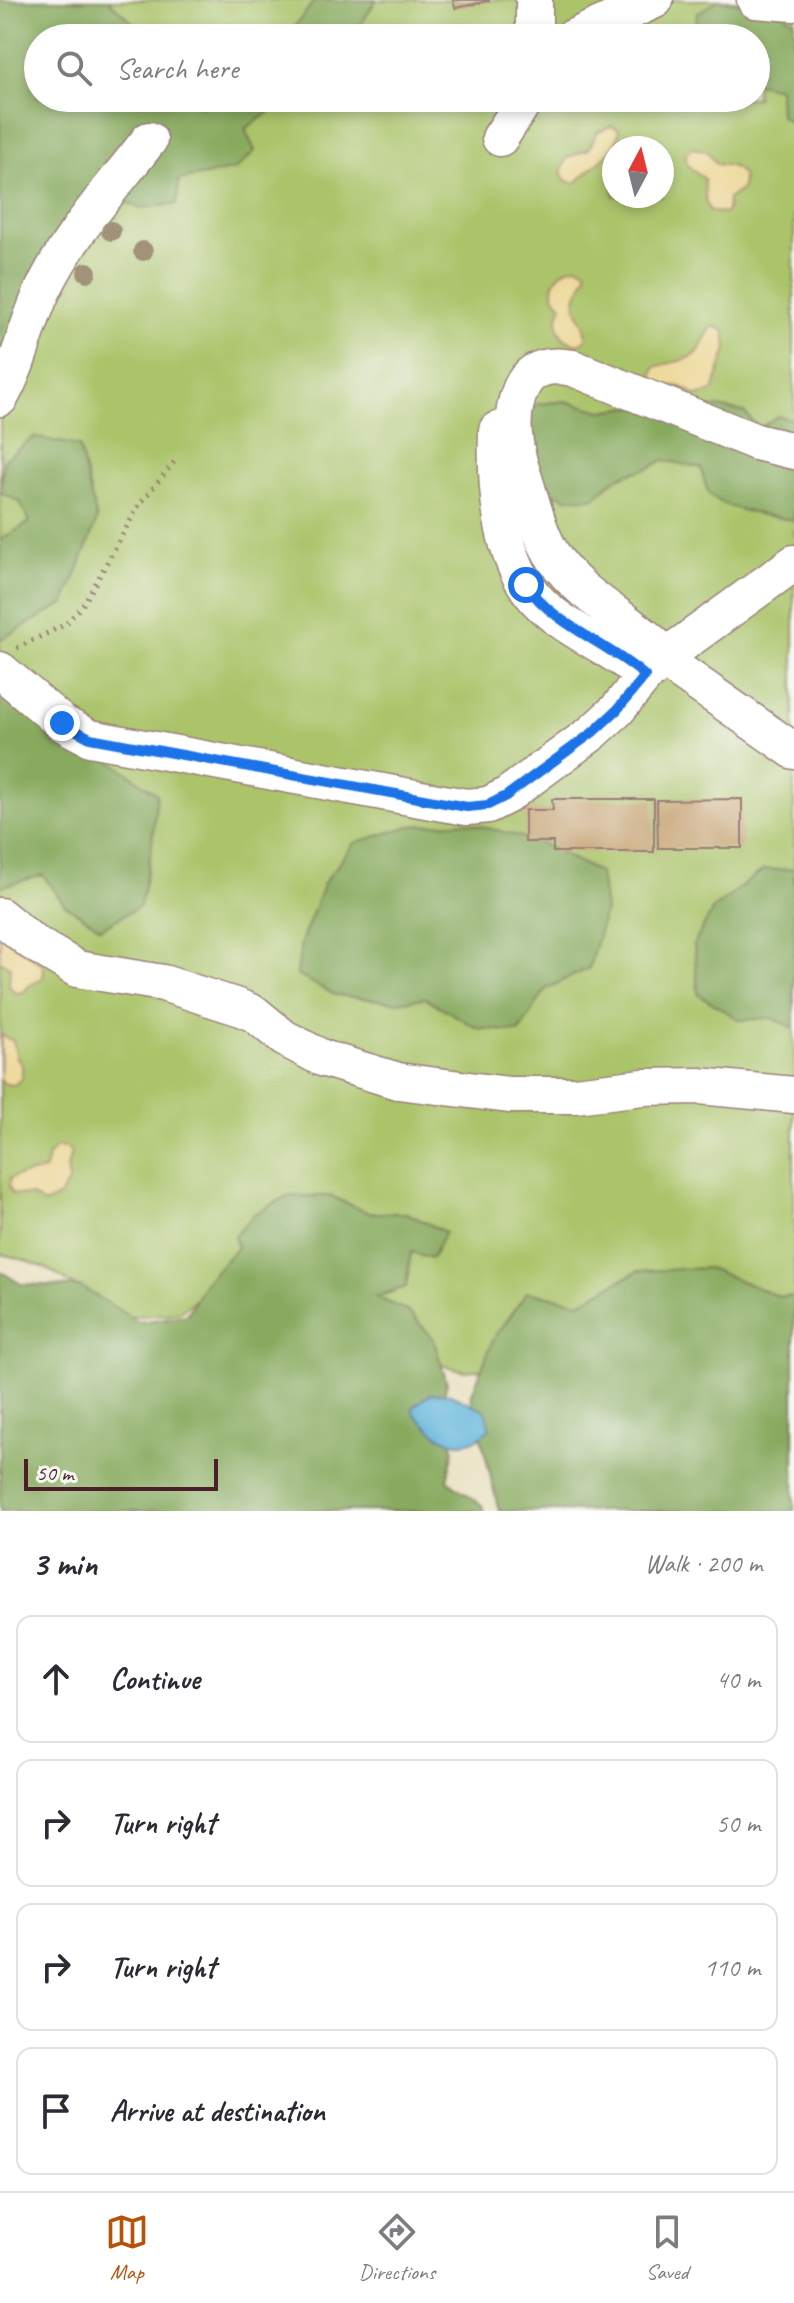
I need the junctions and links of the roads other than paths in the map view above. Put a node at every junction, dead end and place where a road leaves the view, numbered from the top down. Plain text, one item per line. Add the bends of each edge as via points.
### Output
1 (534, 0) edge
2 (655, 0) edge
3 (755, 0) edge
4 (794, 3) edge
5 (534, 24) edge
6 (603, 24) edge
7 (517, 112) edge
8 (500, 138) dead end
9 (149, 140) dead end
10 (507, 362) dead end
11 (0, 398) edge
12 (794, 451) edge
13 (794, 563) edge
14 (5, 660) edge
15 (656, 666) junction
16 (794, 751) edge
17 (0, 916) edge
18 (794, 1095) edge

1 - 5 lane
2 - 6 lane
3 - 4 lane
7 - 8 lane
9 - 11 lane via 58,262
10 - 15 lane via 496,458 504,531 518,569 544,607 616,652
12 - 15 lane via 756,442 573,368 539,368 526,378 515,412 515,445 543,536 554,558
13 - 15 lane
14 - 15 lane via 62,723 90,738 467,807 506,796 592,733
15 - 16 lane via 678,670
17 - 18 lane via 77,969 163,983 238,1007 322,1058 398,1081 509,1095 699,1086

